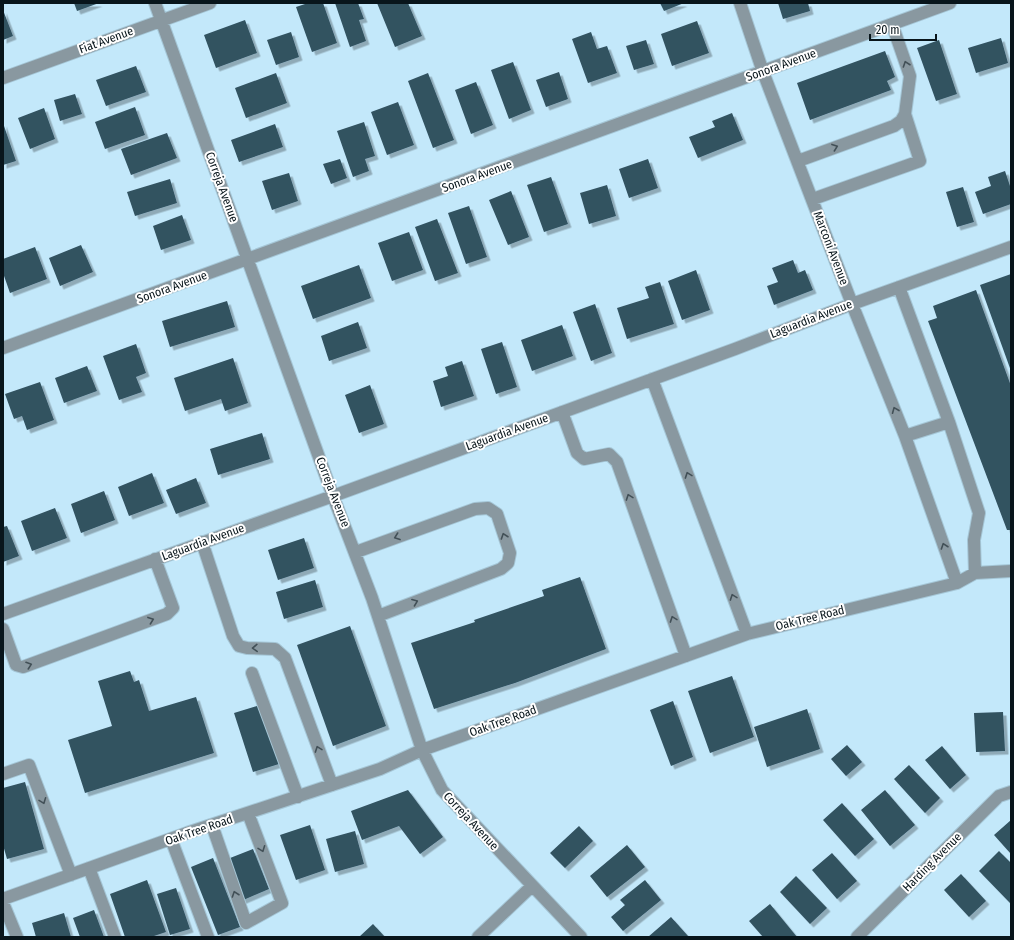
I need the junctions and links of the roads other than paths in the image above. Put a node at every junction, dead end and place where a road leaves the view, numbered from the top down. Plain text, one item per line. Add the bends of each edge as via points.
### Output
1 (155, 3) edge
2 (210, 3) edge
3 (740, 3) edge
4 (950, 3) edge
5 (161, 21) junction
6 (892, 24) junction
7 (764, 72) junction
8 (3, 78) edge
9 (905, 114) junction
10 (798, 161) junction
11 (813, 199) junction
12 (1011, 247) edge
13 (249, 260) junction
14 (899, 288) junction
15 (852, 304) junction
16 (3, 348) edge
17 (652, 379) junction
18 (562, 412) junction
19 (949, 422) junction
20 (905, 436) junction
21 (333, 496) junction
22 (202, 542) junction
23 (356, 552) junction
24 (155, 559) junction
25 (1011, 571) edge
26 (975, 573) junction
27 (957, 583) junction
28 (3, 614) edge
29 (378, 616) junction
30 (3, 629) edge
31 (747, 634) junction
32 (686, 656) junction
33 (252, 673) dead end
34 (422, 750) junction
35 (3, 774) edge
36 (332, 785) junction
37 (1011, 792) edge
38 (298, 797) junction
39 (248, 813) junction
40 (212, 825) junction
41 (171, 839) junction
42 (89, 868) junction
43 (71, 875) junction
44 (532, 886) junction
45 (3, 899) edge
46 (3, 903) edge
47 (17, 937) edge
48 (115, 937) edge
49 (208, 937) edge
50 (478, 937) edge
51 (581, 937) edge
52 (856, 937) edge

1 - 5 street, Correja Avenue
2 - 5 street, Fiat Avenue
3 - 7 street, Marconi Avenue
4 - 6 street, Sonora Avenue
5 - 8 street, Fiat Avenue
5 - 13 street, Correja Avenue
6 - 7 street, Sonora Avenue
9 -> 6 street via 910,76
7 - 10 street, Marconi Avenue
7 - 13 street, Sonora Avenue
10 -> 9 street via 894,126
9 - 11 street via 920,161
10 - 11 street, Marconi Avenue
11 - 15 street, Marconi Avenue
12 - 14 street, Laguardia Avenue
13 - 16 street, Sonora Avenue
13 - 21 street, Correja Avenue
14 - 15 street, Laguardia Avenue
14 - 19 street
15 - 17 street, Laguardia Avenue
20 -> 15 street, Marconi Avenue
17 - 18 street, Laguardia Avenue
31 -> 17 street
18 - 21 street, Laguardia Avenue
32 -> 18 street via 616,462 609,454 584,459 577,453
19 - 20 street
19 - 26 street via 979,513 974,540
27 -> 20 street, Marconi Avenue
21 - 22 street, Laguardia Avenue
21 - 23 street, Correja Avenue
22 - 24 street, Laguardia Avenue
36 -> 22 street via 285,658 275,649 239,646 233,636
23 - 29 street, Correja Avenue
29 -> 23 street via 501,569 508,563 510,553 497,514 488,508 475,509
24 - 28 street, Laguardia Avenue
30 -> 24 street via 16,665 23,667 167,614 173,608
25 - 26 street, Oak Tree Road
26 - 27 street, Oak Tree Road
27 - 31 street, Oak Tree Road
29 - 34 street, Correja Avenue
31 - 32 street, Oak Tree Road
32 - 34 street, Oak Tree Road
33 - 38 street
34 - 36 street, Oak Tree Road via 380,770
34 - 44 street, Correja Avenue via 442,790
35 -> 43 street via 30,765
36 - 38 street, Oak Tree Road
37 - 52 street, Harding Avenue via 999,796
38 - 39 street, Oak Tree Road
39 - 40 street, Oak Tree Road
39 -> 40 street via 282,903 246,923
40 - 41 street, Oak Tree Road
41 - 42 street, Oak Tree Road
41 - 49 street
42 - 43 street, Oak Tree Road
42 - 48 street
43 - 45 street, Oak Tree Road
44 - 50 street
44 - 51 street, Correja Avenue
46 - 47 street

